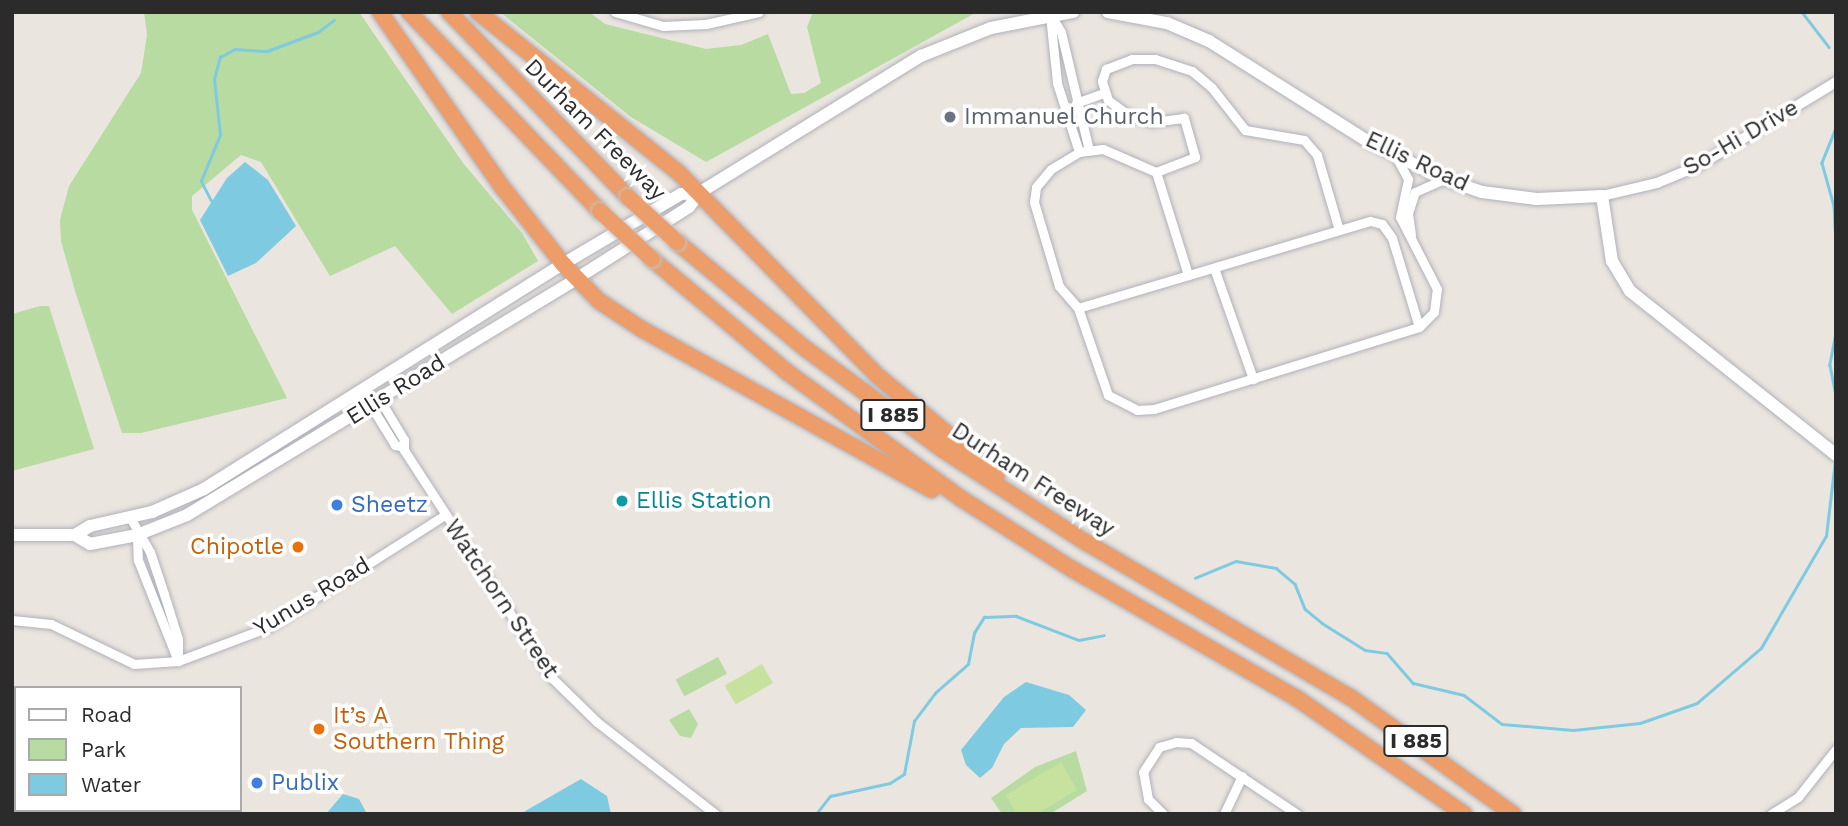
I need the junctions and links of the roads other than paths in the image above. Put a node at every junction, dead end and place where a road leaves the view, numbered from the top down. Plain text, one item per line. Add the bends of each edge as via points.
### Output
1 (380, 12) edge
2 (409, 12) edge
3 (449, 12) edge
4 (478, 12) edge
5 (615, 12) edge
6 (759, 12) edge
7 (1073, 12) edge
8 (1108, 12) edge
9 (1050, 13) edge
10 (1836, 82) edge
11 (1104, 93) junction
12 (1076, 103) junction
13 (1089, 150) junction
14 (1079, 152) junction
15 (1396, 157) junction
16 (1156, 172) junction
17 (1444, 179) junction
18 (699, 193) junction
19 (1602, 196) junction
20 (1339, 230) junction
21 (1413, 240) junction
22 (563, 264) junction
23 (1214, 268) junction
24 (1188, 275) junction
25 (576, 279) junction
26 (1078, 308) junction
27 (1419, 327) junction
28 (421, 358) junction
29 (1253, 379) junction
30 (366, 390) junction
31 (375, 403) junction
32 (307, 445) junction
33 (1836, 455) edge
34 (445, 515) junction
35 (131, 519) junction
36 (12, 535) edge
37 (75, 535) junction
38 (137, 536) junction
39 (1035, 547) junction
40 (1125, 565) junction
41 (12, 620) edge
42 (178, 660) junction
43 (1836, 749) edge
44 (1242, 776) junction
45 (715, 814) edge
46 (1163, 814) edge
47 (1224, 814) edge
48 (1297, 814) edge
49 (1464, 814) edge
50 (1513, 814) edge
51 (1771, 814) edge

1 - 22 highway via 490,171
2 - 39 highway, I 885, bridge via 600,212 652,259 855,424
3 - 40 highway, Durham Freeway / I 885, bridge via 628,197 772,321 908,426
4 - 18 highway via 667,162
5 - 6 street via 663,26 706,24
7 - 9 main road, Ellis Road
8 - 15 main road, Ellis Road via 1167,23 1209,41
9 - 12 street via 1060,32
9 - 14 street via 1057,83
9 - 18 main road, Ellis Road via 991,28 927,52
10 - 19 street, So-Hi Drive via 1698,166 1657,183
11 - 12 street
11 - 16 street via 1127,114 1159,123 1184,118 1195,157
11 - 20 street via 1107,69 1132,59 1155,59 1192,71 1212,88 1240,127 1256,134 1291,135 1314,150
12 - 13 street
13 - 14 street
13 - 16 street via 1108,151
14 - 26 street via 1051,169 1034,194 1059,286
15 - 17 main road, Ellis Road
15 - 21 street via 1408,179 1400,217
16 - 24 street
17 - 19 main road, Ellis Road via 1482,192 1537,199
17 - 21 street via 1422,186 1411,200 1408,219
18 - 22 main road, Ellis Road via 681,194
18 - 25 main road, Ellis Road via 689,207
18 - 40 highway via 909,404 1012,486
19 - 33 main road via 1612,261 1630,291
20 - 23 street
20 - 27 street via 1370,221 1386,228
21 - 27 street via 1437,289 1434,312
22 - 25 highway
22 - 28 main road, Ellis Road
23 - 24 street
23 - 29 street
24 - 26 street
25 - 31 main road, Ellis Road
25 - 39 highway via 643,331
26 - 29 street via 1108,396 1128,409 1154,409
27 - 29 street
28 - 30 main road, Ellis Road
28 - 31 main road via 377,394
30 - 32 main road via 358,401 309,436
30 - 35 main road, Ellis Road via 204,489
31 - 32 main road, Ellis Road
31 - 34 street, Watchorn Street via 395,445 402,447
32 - 38 main road, Ellis Road via 187,515
34 - 42 street, Yunus Road via 269,627
34 - 45 street, Watchorn Street via 537,659 568,696
35 - 37 main road, Ellis Road via 90,526
35 - 38 street
36 - 37 main road, Ellis Road
37 - 38 main road, Ellis Road via 90,544
38 - 42 street via 138,560
39 - 49 highway, I 885 via 1307,705
40 - 50 highway, Durham Freeway / I 885 via 1350,697
41 - 42 street, Yunus Road via 51,624 134,664
43 - 51 street via 1798,797
44 - 46 street via 1191,743 1159,747 1148,759 1142,785
44 - 47 street
44 - 48 street

